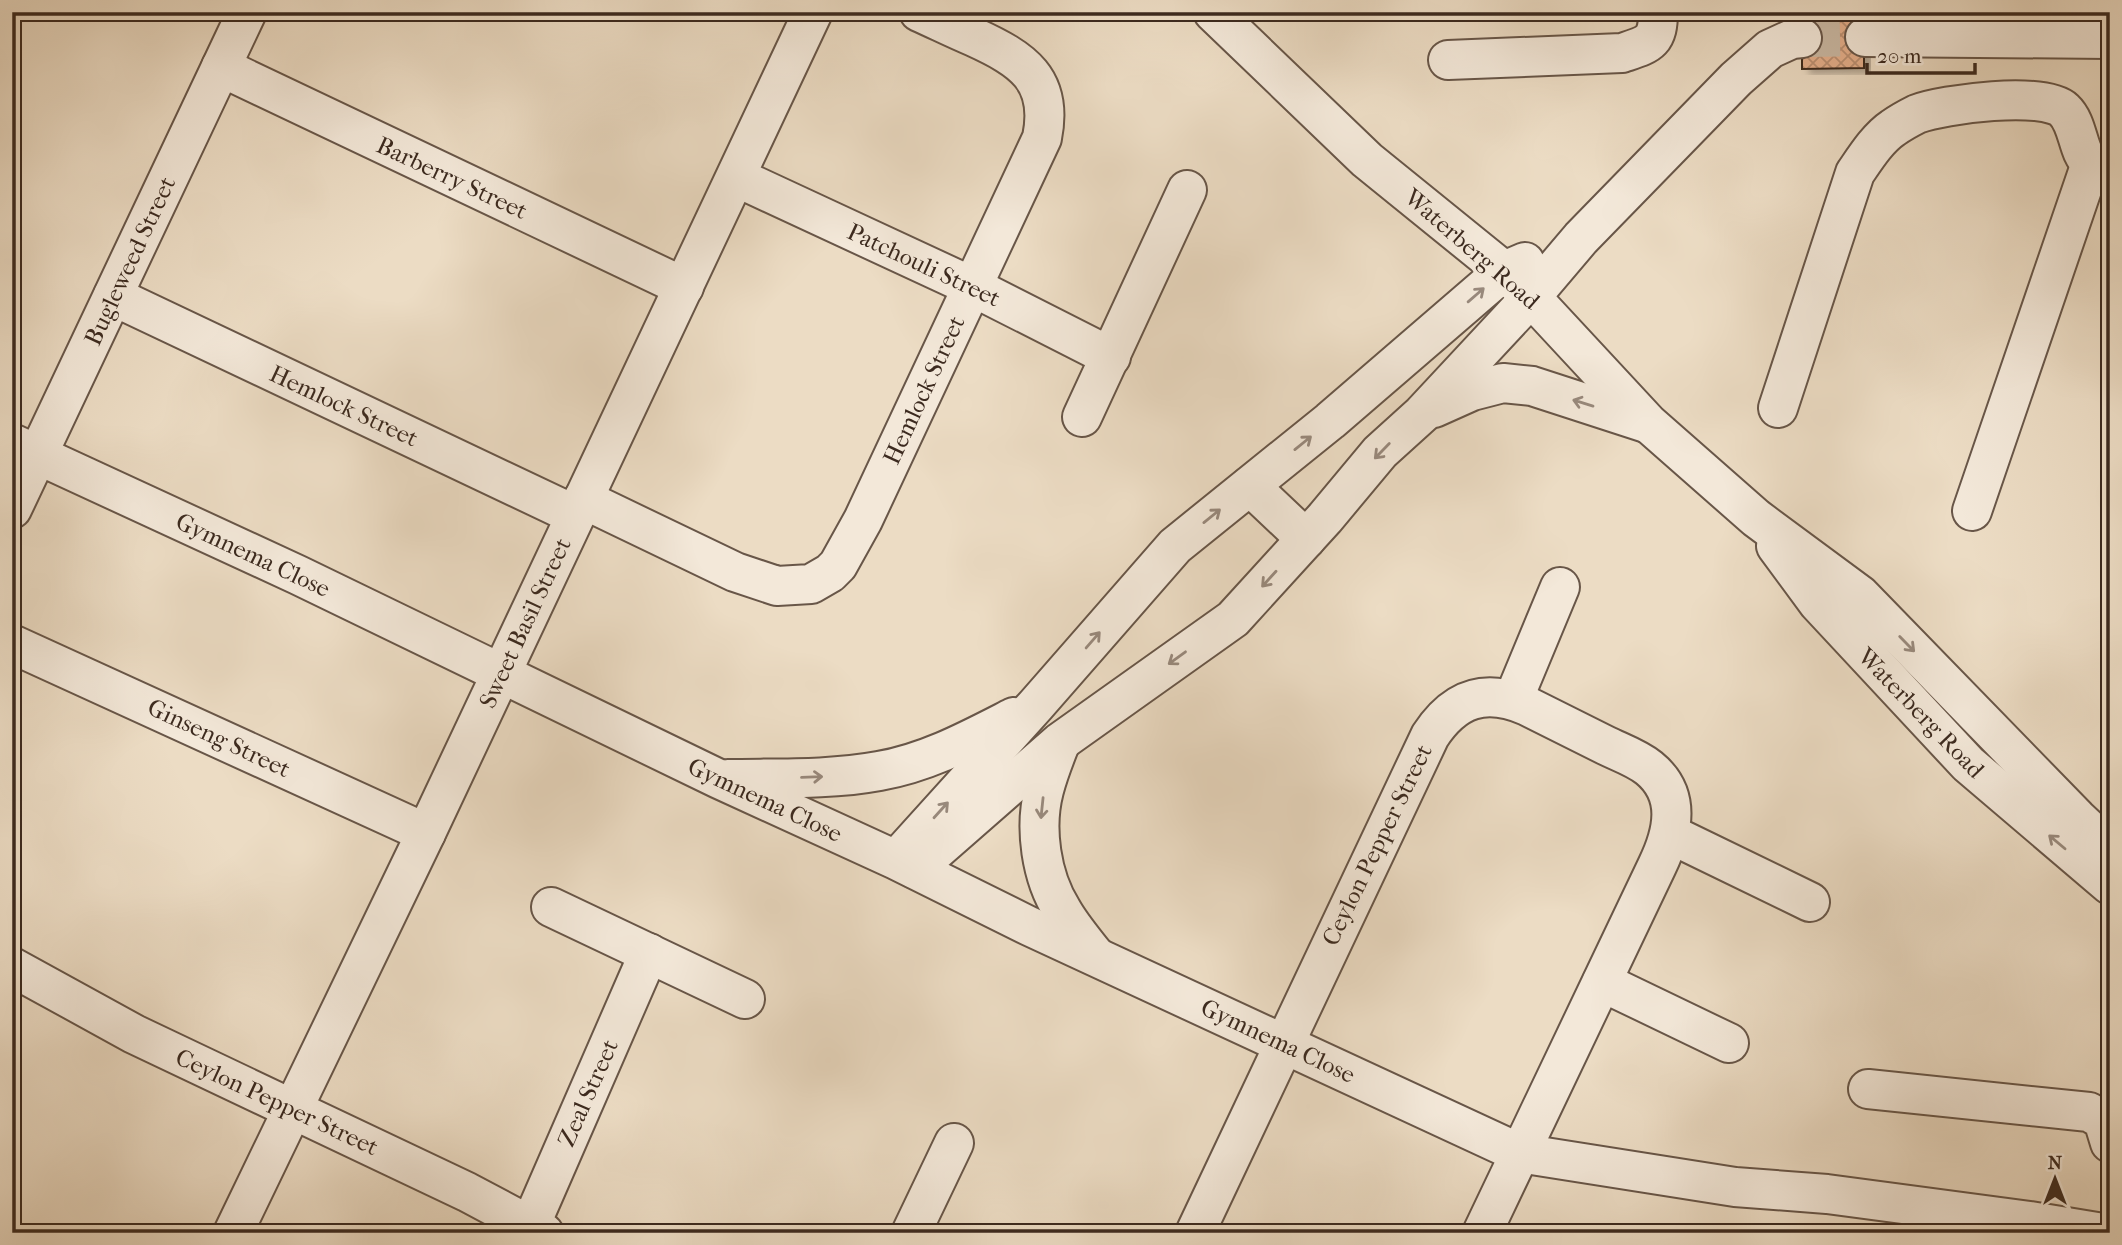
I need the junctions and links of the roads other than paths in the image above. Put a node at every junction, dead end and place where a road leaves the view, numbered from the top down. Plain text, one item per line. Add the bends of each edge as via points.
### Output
1 (247, 12) edge
2 (813, 12) edge
3 (919, 12) edge
4 (1213, 12) edge
5 (1658, 12) edge
6 (1865, 37) tunnel mouth
7 (1802, 38) tunnel mouth
8 (2110, 39) edge
9 (1448, 60) dead end
10 (221, 67) junction
11 (2100, 167) edge
12 (736, 177) junction
13 (1187, 190) dead end
14 (1580, 238) junction
15 (1504, 271) junction
16 (684, 287) junction
17 (973, 287) junction
18 (113, 296) junction
19 (1531, 297) junction
20 (1111, 357) junction
21 (1778, 408) dead end
22 (1422, 414) junction
23 (1082, 417) dead end
24 (1648, 423) junction
25 (25, 449) edge
26 (1250, 486) junction
27 (579, 507) junction
28 (12, 509) edge
29 (1972, 511) dead end
30 (1756, 518) junction
31 (1306, 539) junction
32 (1560, 587) dead end
33 (12, 644) edge
34 (501, 675) junction
35 (1513, 700) junction
36 (1036, 705) junction
37 (1060, 742) junction
38 (719, 779) junction
39 (426, 833) junction
40 (1670, 834) junction
41 (2110, 849) edge
42 (905, 865) junction
43 (2110, 886) edge
44 (1810, 902) dead end
45 (551, 907) dead end
46 (649, 953) junction
47 (1095, 956) junction
48 (12, 967) edge
49 (1602, 982) junction
50 (745, 999) dead end
51 (1729, 1043) dead end
52 (1284, 1044) junction
53 (1868, 1089) dead end
54 (293, 1110) junction
55 (954, 1143) dead end
56 (2110, 1143) edge
57 (1519, 1153) junction
58 (2031, 1227) edge
59 (534, 1230) edge
60 (233, 1233) edge
61 (911, 1233) edge
62 (1195, 1233) edge
63 (1482, 1233) edge
64 (2104, 1233) edge

1 - 10 street, Bugleweed Street
2 - 12 street, Sweet Basil Street
3 - 17 street, Hemlock Street via 1021,62 1034,77 1046,109 1042,138
4 - 15 street, Waterberg Road via 1367,160
5 - 9 street via 1654,38 1622,53
6 - 8 street
7 - 14 street via 1770,48
10 - 16 street, Barberry Street
10 - 18 street, Bugleweed Street
11 - 21 street via 2085,156 2071,118 2052,103 1976,102 1941,107 1891,129 1855,173
11 - 29 street
12 - 16 street, Sweet Basil Street
12 - 17 street, Patchouli Street
13 - 20 street
14 - 15 street
14 - 19 street
15 - 19 street, Waterberg Road
26 -> 15 street
16 - 27 street, Sweet Basil Street
17 - 20 street, Patchouli Street
17 - 27 street, Hemlock Street via 845,554 830,573 811,584 777,586 754,580
18 - 25 street, Bugleweed Street
18 - 27 street, Hemlock Street
19 - 22 street
19 - 24 street, Waterberg Road
20 - 23 street
24 -> 22 street via 1532,386 1503,383 1472,391
22 -> 31 street via 1380,452
24 - 30 street, Waterberg Road
25 - 28 street, Bugleweed Street
25 - 34 street, Gymnema Close
26 - 31 street
36 -> 26 street via 1175,546
27 - 34 street, Sweet Basil Street
30 -> 41 street, Waterberg Road via 1860,595
43 -> 30 street, Waterberg Road via 1968,764 1818,603
31 -> 37 street via 1233,619
32 - 35 street
33 - 39 street, Ginseng Street
34 - 38 street, Gymnema Close
34 - 39 street, Sweet Basil Street
35 - 40 street, Ceylon Pepper Street via 1647,766 1670,800
35 - 52 street, Ceylon Pepper Street via 1482,698 1460,704 1430,736
38 -> 36 street via 821,778 880,771 925,759
42 -> 36 street
37 - 42 street
37 -> 47 street via 1043,791 1041,847 1047,878 1061,909
38 - 42 street, Gymnema Close
39 - 54 street, Sweet Basil Street
40 - 44 street
40 - 49 street, Ceylon Pepper Street
42 - 47 street, Gymnema Close
45 - 46 street
46 - 50 street
46 - 59 street, Zeal Street
47 - 52 street, Gymnema Close
48 - 54 street, Ceylon Pepper Street via 122,1028
49 - 51 street
49 - 57 street, Ceylon Pepper Street
52 - 57 street, Gymnema Close
52 - 62 street, Ceylon Pepper Street
53 - 56 street via 2089,1112 2103,1119
54 - 59 street, Ceylon Pepper Street via 467,1192
54 - 60 street, Sweet Basil Street
55 - 61 street
57 - 58 street, Gymnema Close
57 - 63 street, Ceylon Pepper Street
58 - 64 street, Gymnema Close

